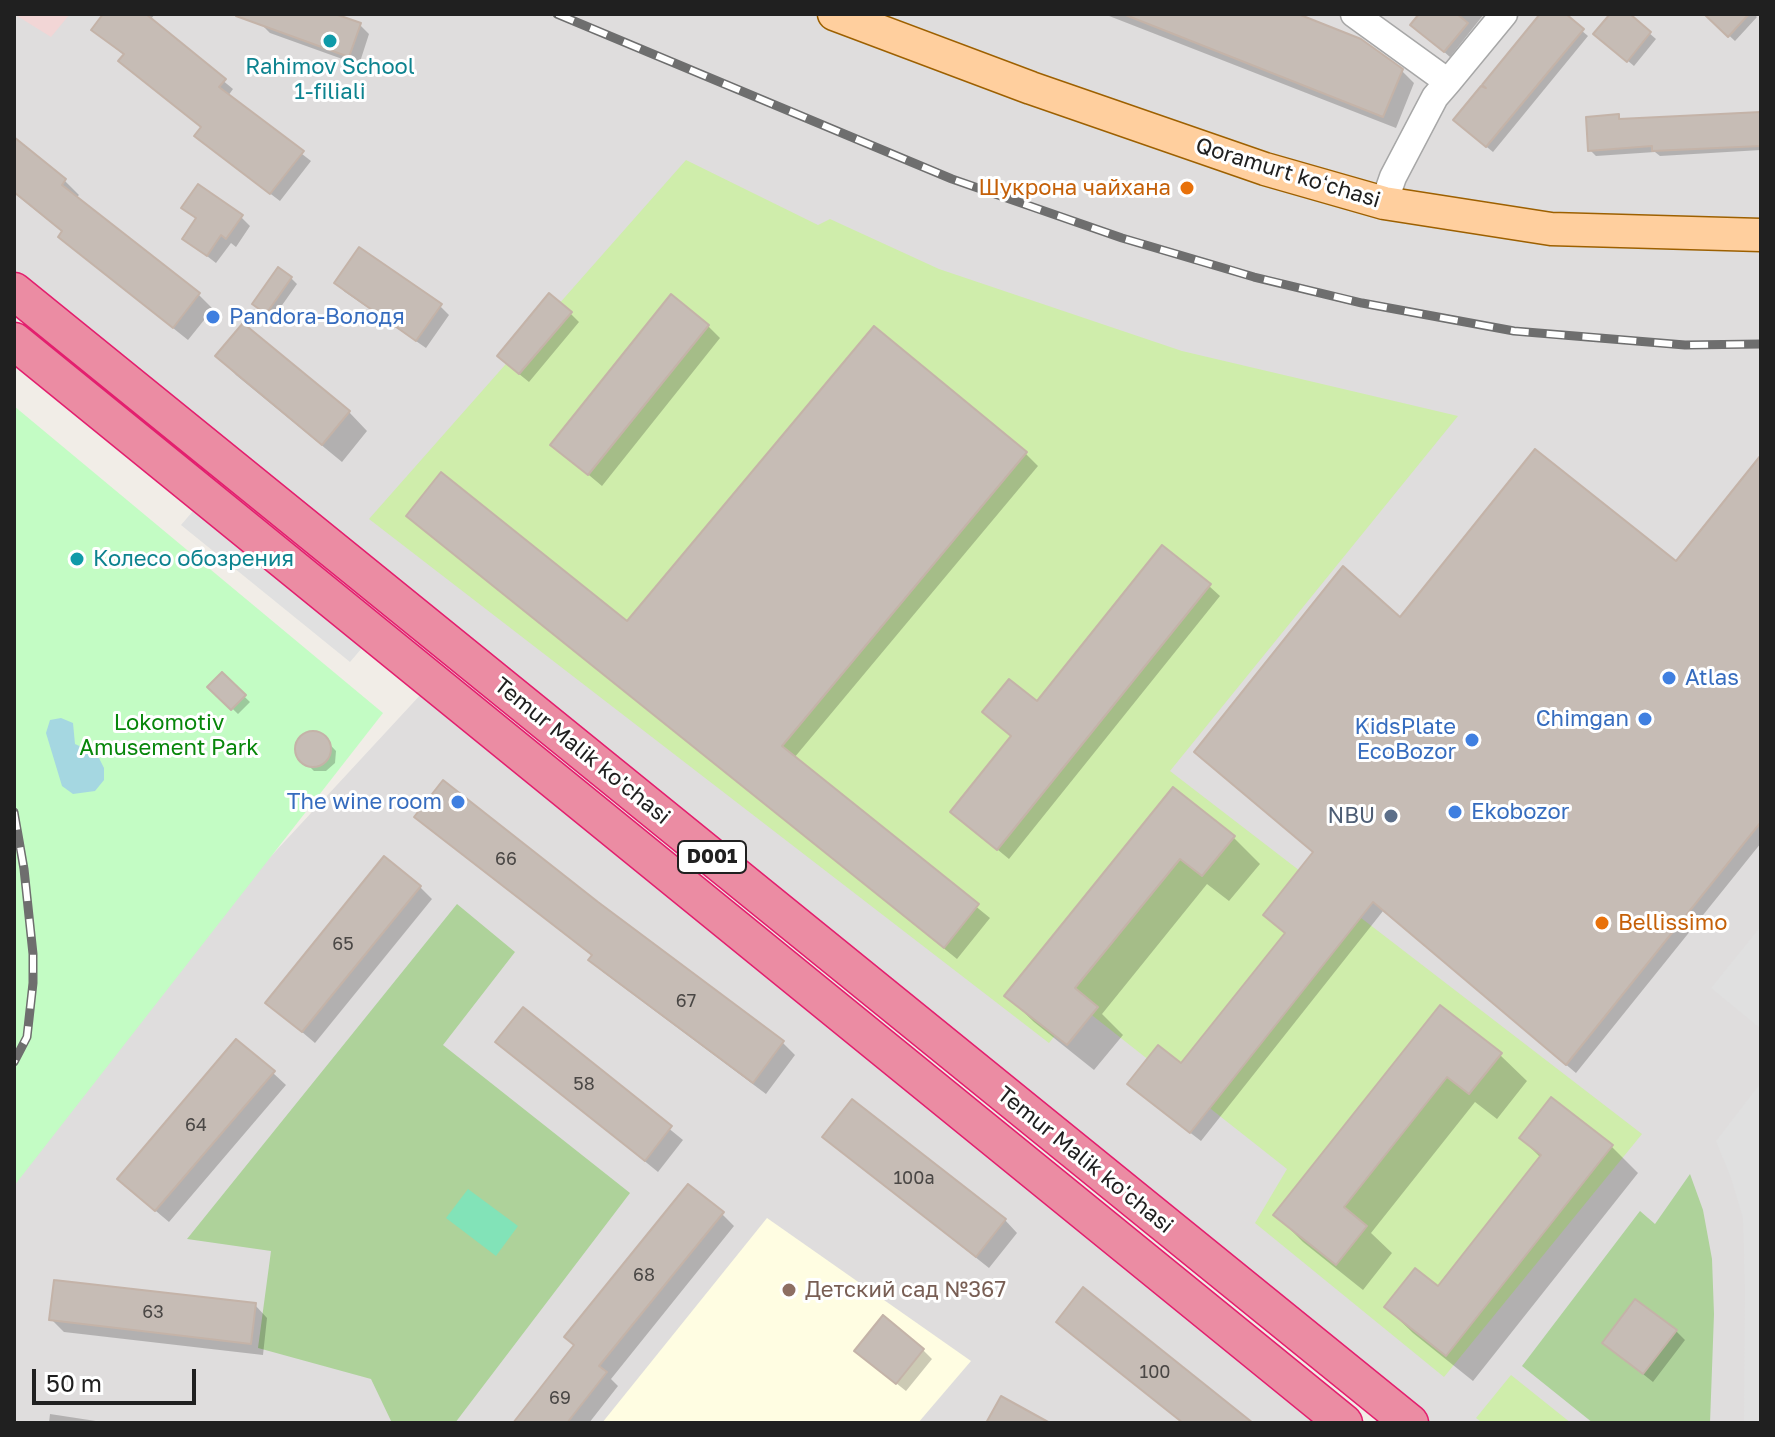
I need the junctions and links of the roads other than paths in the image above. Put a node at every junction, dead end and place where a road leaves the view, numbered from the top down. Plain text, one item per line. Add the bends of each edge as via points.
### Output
1 (834, 14) edge
2 (867, 14) edge
3 (1354, 14) edge
4 (1504, 14) edge
5 (1448, 82) junction
6 (1386, 198) junction
7 (1761, 225) edge
8 (1761, 235) edge
9 (14, 291) edge
10 (14, 341) edge
11 (580, 750) junction
12 (553, 782) junction
13 (737, 878) junction
14 (709, 908) junction
15 (1344, 1423) edge
16 (1410, 1423) edge

1 - 6 main road, Qoramurt koʻchasi via 1265,169
2 - 6 main road, Qoramurt koʻchasi via 1034,79
3 - 5 street
4 - 5 street
5 - 6 street via 1435,97
6 - 7 main road, Qoramurt koʻchasi via 1583,222
6 - 8 main road, Qoramurt koʻchasi via 1551,229
9 - 11 highway, Temur Malik ko'chasi / D001
10 - 12 highway, Temur Malik ko'chasi / D001
11 - 12 highway
11 - 13 highway, Temur Malik ko'chasi / D001
12 - 14 highway, Temur Malik ko'chasi / D001
13 - 14 highway
13 - 16 highway, Temur Malik ko'chasi / D001
14 - 15 highway, Temur Malik ko'chasi / D001

